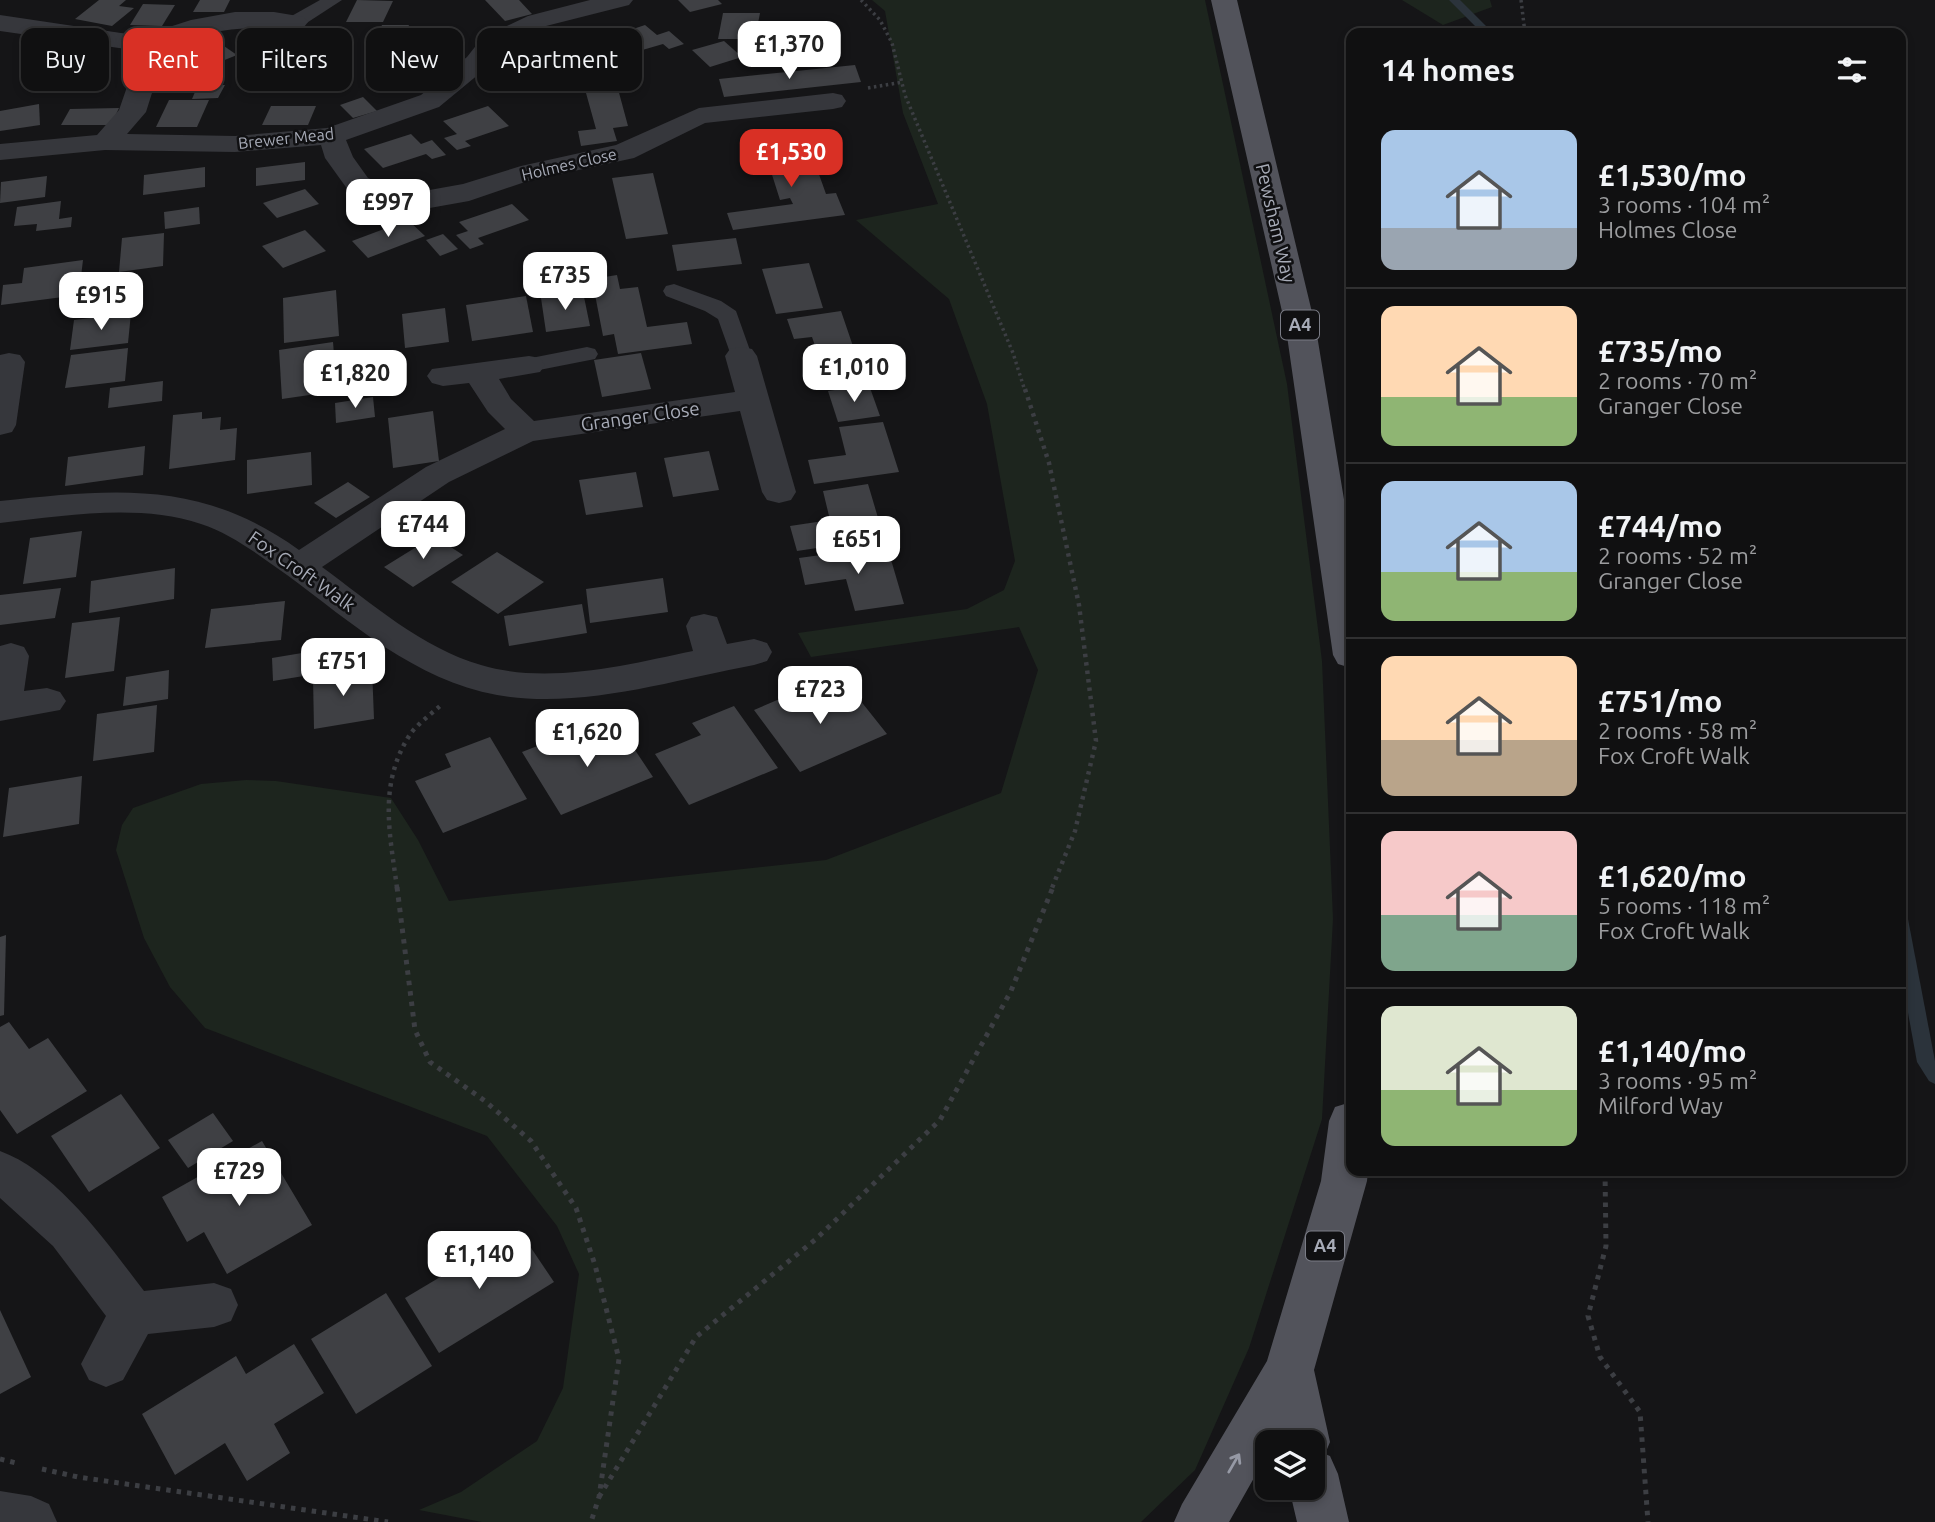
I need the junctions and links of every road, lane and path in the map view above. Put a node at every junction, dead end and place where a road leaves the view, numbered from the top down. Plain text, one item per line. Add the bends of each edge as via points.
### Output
1 (333, 0) edge
2 (620, 0) edge
3 (861, 0) edge
4 (1224, 0) edge
5 (1521, 0) edge
6 (564, 6) edge
7 (295, 22) joint
8 (0, 23) edge
9 (194, 28) edge
10 (1524, 28) edge
11 (123, 41) edge
12 (139, 91) edge
13 (833, 101) dead end
14 (331, 136) junction
15 (105, 142) junction
16 (0, 152) edge
17 (674, 291) dead end
18 (587, 354) dead end
19 (741, 356) joint
20 (9, 362) dead end
21 (529, 365) joint
22 (478, 372) junction
23 (443, 376) dead end
24 (753, 399) junction
25 (0, 425) edge
26 (527, 432) junction
27 (779, 492) dead end
28 (0, 512) edge
29 (299, 566) junction
30 (1346, 622) edge
31 (754, 652) dead end
32 (11, 656) dead end
33 (472, 676) junction
34 (47, 701) dead end
35 (1, 708) edge
36 (1346, 1164) edge
37 (0, 1171) edge
38 (1605, 1176) edge
39 (214, 1305) dead end
40 (133, 1314) junction
41 (106, 1364) dead end
42 (1289, 1370) junction
43 (1302, 1430) edge
44 (78, 1477) dead end
45 (599, 1497) junction
46 (1318, 1500) edge
47 (0, 1517) edge
48 (31, 1522) edge
49 (388, 1522) edge
50 (591, 1522) edge
51 (1199, 1522) edge
52 (1323, 1522) edge
53 (1648, 1522) edge

1 - 7 lane
2 - 6 street, Brewer Mead
3 - 45 path via 874,10 898,52 905,94 1013,353 1049,463 1079,605 1096,741 1075,831 1011,991 940,1121 817,1240 696,1337
4 - 30 main road, Pewsham Way / A4 via 1301,330
5 - 10 path
6 - 14 street, Brewer Mead via 491,43 476,63 430,101
7 - 9 street via 264,13
8 - 11 street
12 - 15 street via 132,112
13 - 14 street, Holmes Close via 699,116 624,152 424,200 394,198 358,184 339,158
14 - 15 street, Brewer Mead via 235,144
15 - 16 street, Brewer Mead
17 - 19 lane via 728,316
18 - 21 lane
19 - 24 street
20 - 25 street
21 - 22 street
22 - 23 street
22 - 26 street via 499,405
24 - 26 street, Granger Close
24 - 27 street
26 - 29 street, Granger Close via 492,444 431,478
28 - 29 street, Fox Croft Walk via 119,503 182,508 231,523
29 - 33 street, Fox Croft Walk via 413,648
31 - 33 street, Fox Croft Walk via 709,643 606,679 557,685
32 - 35 street
33 - 45 path via 410,735 395,769 387,808 408,985 415,1030 430,1062 530,1141 576,1208 619,1359
34 - 35 street
36 - 42 main road, A4
37 - 40 street via 70,1231
38 - 53 path via 1606,1246 1588,1316 1600,1357 1640,1412
39 - 40 street
40 - 41 street
42 - 43 main road, A4
51 -> 42 main road, A4
44 - 49 path
45 - 50 path
46 - 52 main road
47 - 48 street

